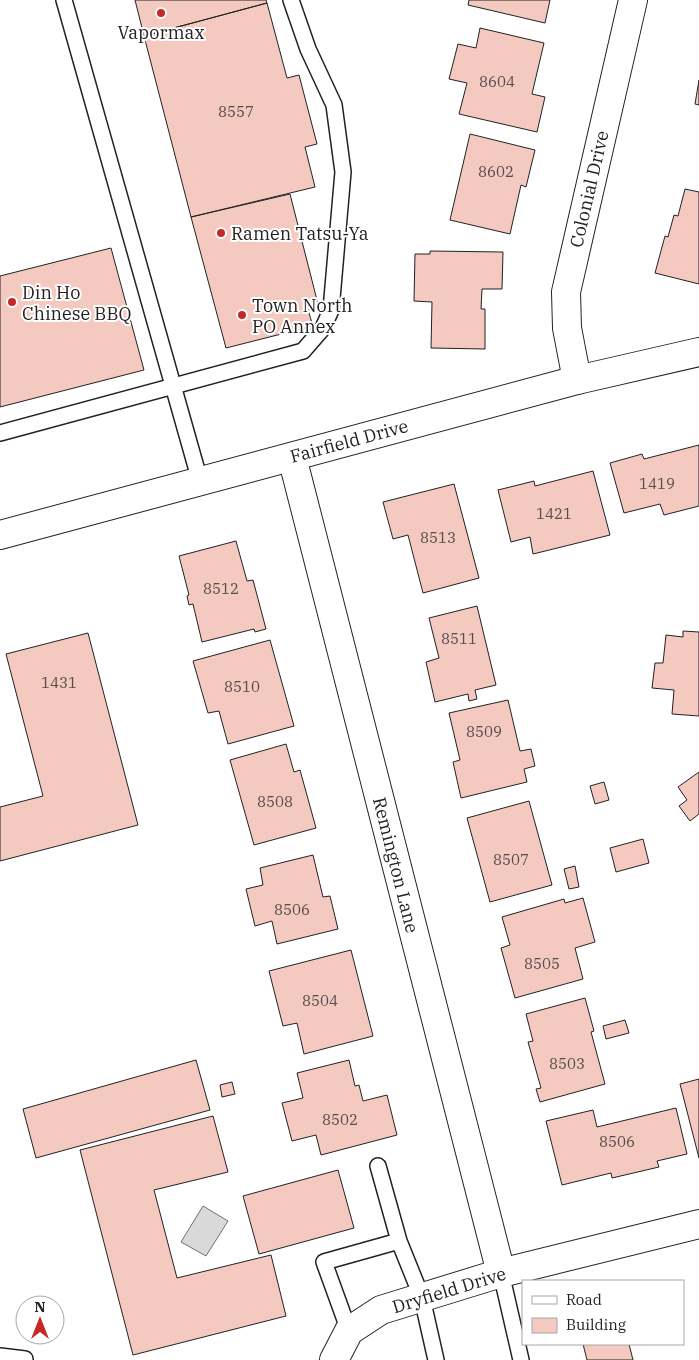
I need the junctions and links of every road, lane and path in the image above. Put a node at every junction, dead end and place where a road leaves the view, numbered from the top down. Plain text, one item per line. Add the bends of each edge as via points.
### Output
1 (64, 0) edge
2 (291, 0) edge
3 (632, 0) edge
4 (699, 352) edge
5 (577, 380) junction
6 (174, 386) junction
7 (0, 433) edge
8 (292, 457) junction
9 (200, 481) junction
10 (0, 535) edge
11 (378, 1166) dead end
12 (699, 1224) edge
13 (399, 1241) junction
14 (501, 1273) junction
15 (422, 1298) junction
16 (349, 1331) junction
17 (0, 1356) edge
18 (25, 1359) dead end
19 (329, 1359) edge
20 (436, 1360) edge
21 (521, 1360) edge

1 - 6 lane
2 - 6 lane via 308,49 334,104 343,172 331,310 323,328 303,351
3 - 5 street, Colonial Drive via 566,292 567,328
4 - 5 street, Fairfield Drive
5 - 8 street, Fairfield Drive
6 - 7 lane
6 - 9 lane
8 - 9 street, Fairfield Drive
8 - 14 street, Remington Lane
9 - 10 street, Fairfield Drive
11 - 13 lane
12 - 14 street, Dryfield Drive
13 - 15 lane
13 - 16 lane via 324,1262
14 - 15 street, Dryfield Drive
14 - 21 lane
15 - 16 street, Dryfield Drive via 381,1310
15 - 20 lane
16 - 19 street, Dryfield Drive
17 - 18 lane

